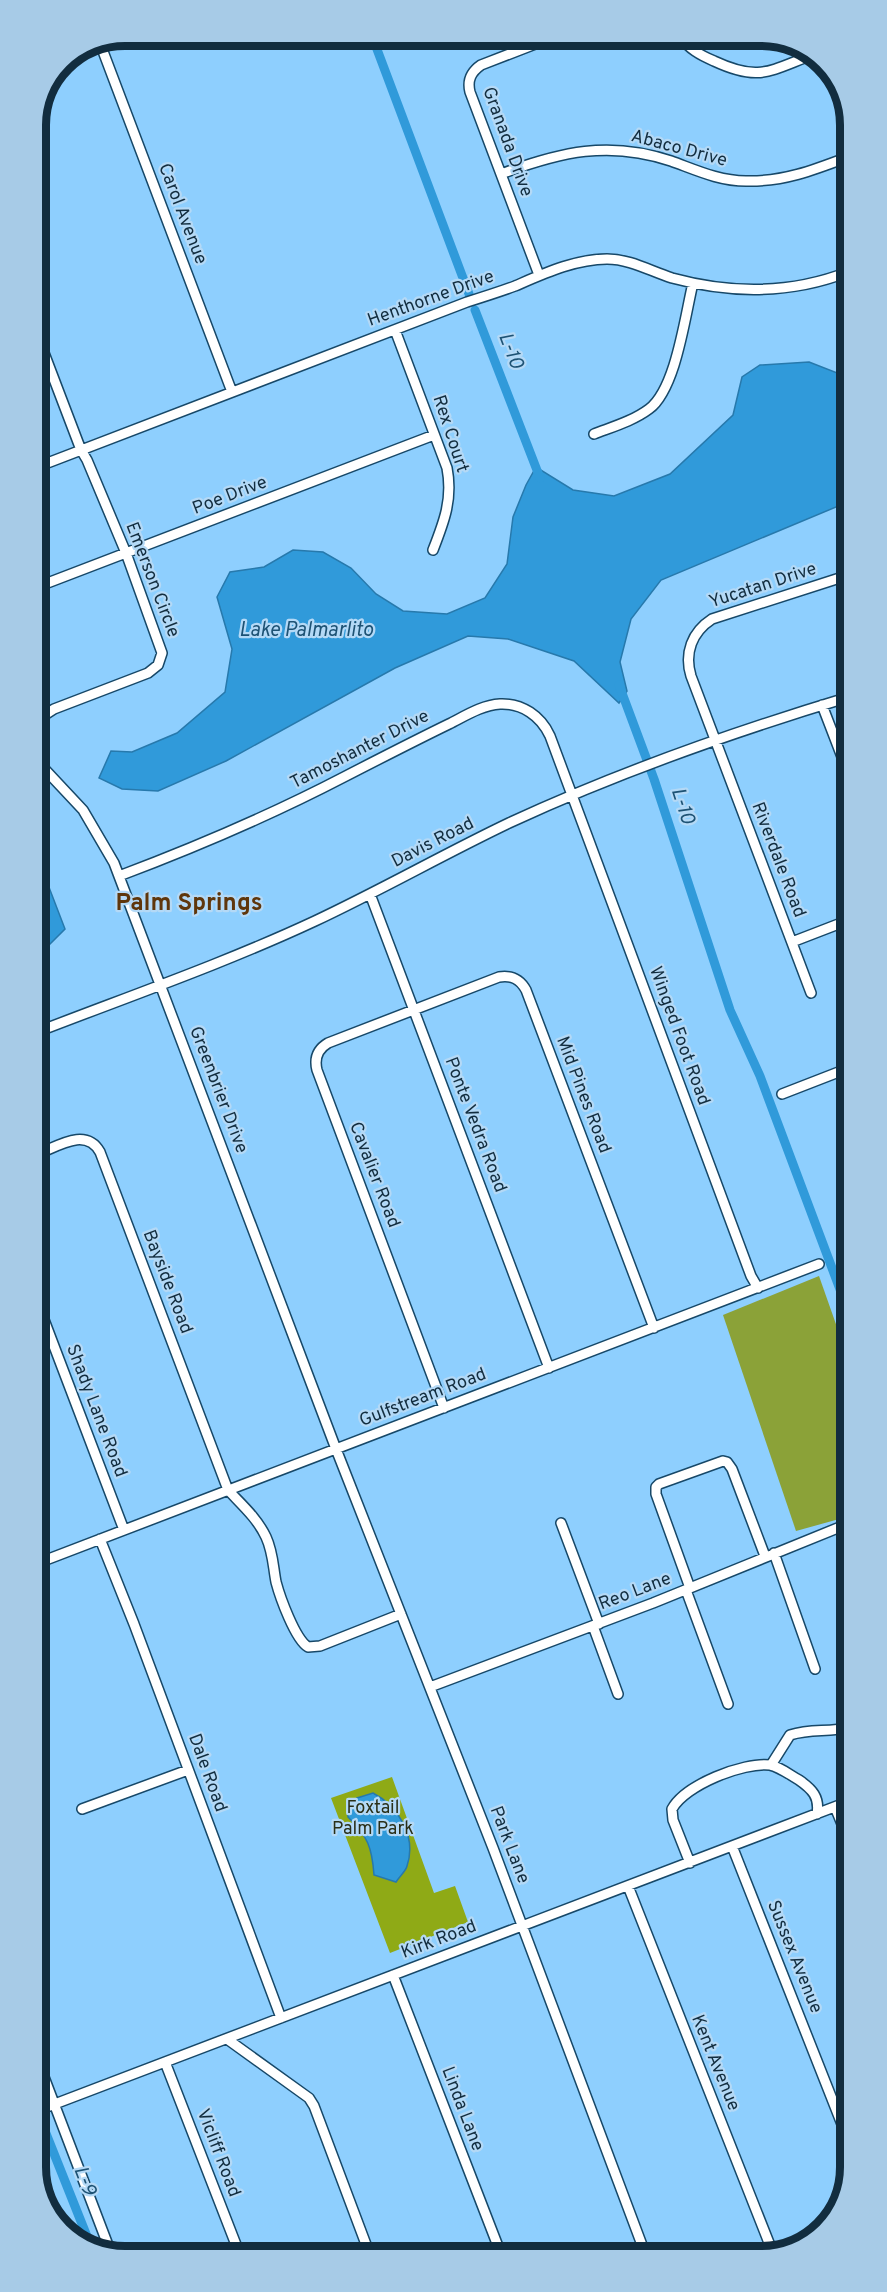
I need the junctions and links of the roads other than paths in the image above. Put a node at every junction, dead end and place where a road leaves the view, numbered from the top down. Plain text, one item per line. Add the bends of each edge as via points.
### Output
1 (529, 47) edge
2 (691, 47) edge
3 (103, 51) edge
4 (802, 59) edge
5 (840, 160) edge
6 (501, 174) junction
7 (539, 275) junction
8 (840, 275) edge
9 (693, 283) junction
10 (395, 330) junction
11 (47, 361) edge
12 (232, 393) junction
13 (594, 434) dead end
14 (434, 435) junction
15 (81, 450) junction
16 (47, 463) edge
17 (433, 550) dead end
18 (126, 553) junction
19 (840, 578) edge
20 (47, 583) edge
21 (840, 699) edge
22 (822, 705) junction
23 (47, 714) edge
24 (715, 740) junction
25 (840, 752) edge
26 (47, 770) edge
27 (572, 795) junction
28 (119, 876) junction
29 (370, 894) junction
30 (840, 923) edge
31 (792, 942) junction
32 (161, 985) junction
33 (811, 993) dead end
34 (414, 1010) junction
35 (47, 1029) edge
36 (840, 1071) edge
37 (782, 1094) dead end
38 (46, 1151) edge
39 (819, 1264) dead end
40 (758, 1288) junction
41 (46, 1326) edge
42 (654, 1328) junction
43 (549, 1368) junction
44 (444, 1408) junction
45 (336, 1449) junction
46 (228, 1490) junction
47 (561, 1523) dead end
48 (840, 1527) edge
49 (124, 1530) junction
50 (100, 1539) junction
51 (769, 1554) junction
52 (46, 1560) edge
53 (688, 1589) junction
54 (401, 1614) junction
55 (596, 1625) junction
56 (815, 1670) dead end
57 (430, 1687) junction
58 (618, 1694) dead end
59 (728, 1704) dead end
60 (840, 1730) edge
61 (771, 1765) junction
62 (188, 1770) junction
63 (840, 1805) edge
64 (835, 1807) junction
65 (82, 1809) dead end
66 (817, 1814) junction
67 (840, 1820) edge
68 (732, 1846) junction
69 (690, 1863) junction
70 (628, 1886) junction
71 (522, 1926) junction
72 (393, 1976) junction
73 (281, 2018) junction
74 (227, 2039) junction
75 (165, 2062) junction
76 (46, 2082) edge
77 (55, 2104) junction
78 (46, 2107) edge
79 (840, 2119) edge
80 (107, 2243) edge
81 (236, 2245) edge
82 (366, 2245) edge
83 (770, 2245) edge
84 (498, 2246) edge
85 (642, 2246) edge

1 - 6 street, Granada Drive via 481,65 469,80
2 - 4 street via 700,55 741,72 767,72
3 - 12 street, Carol Avenue
5 - 6 street, Abaco Drive via 804,174 764,181 730,180 650,155 598,149 556,155
6 - 7 street, Granada Drive
7 - 9 street, Henthorne Drive via 580,262 607,259 633,263
7 - 10 street, Henthorne Drive
8 - 9 street, Henthorne Drive via 810,284 762,290
9 - 13 street via 664,393 648,410
10 - 12 street, Henthorne Drive
10 - 14 street, Rex Court
11 - 15 street, Emerson Circle
12 - 15 street, Henthorne Drive
14 - 17 street, Rex Court via 447,468 450,494
14 - 18 street, Poe Drive
15 - 16 street, Henthorne Drive
15 - 18 street, Emerson Circle
18 - 20 street, Poe Drive
18 - 23 street, Emerson Circle via 161,646 158,665 148,673
19 - 24 street, Yucatan Drive via 717,616 698,630 688,652 689,670
21 - 22 street, Davis Road
22 - 24 street, Davis Road
22 - 25 street
24 - 27 street, Davis Road
24 - 31 street, Riverdale Road
26 - 28 street, Greenbrier Drive via 84,810
27 - 28 street, Tamoshanter Drive via 540,720 518,706 494,704 252,822
27 - 29 street, Davis Road
27 - 40 street, Winged Foot Road
28 - 32 street, Greenbrier Drive
29 - 32 street, Davis Road
29 - 34 street, Ponte Vedra Road
30 - 31 street
31 - 33 street, Riverdale Road
32 - 35 street, Davis Road
32 - 45 street, Greenbrier Drive
34 - 42 street, Mid Pines Road via 500,977 512,977 523,984
34 - 43 street, Ponte Vedra Road
34 - 44 street, Cavalier Road via 328,1043 319,1051 315,1063
36 - 37 street
38 - 46 street, Bayside Road via 80,1139 93,1142 100,1152
39 - 40 street, Gulfstream Road
40 - 42 street, Gulfstream Road
41 - 49 street, Shady Lane Road
42 - 43 street, Gulfstream Road
43 - 44 street, Gulfstream Road
44 - 45 street, Gulfstream Road
45 - 46 street, Gulfstream Road
45 - 54 street, Park Lane
46 - 49 street, Gulfstream Road
46 - 54 street via 266,1537 278,1589 303,1644 321,1646
47 - 55 street
48 - 51 street, Reo Lane
49 - 50 street, Gulfstream Road
50 - 52 street, Gulfstream Road
50 - 62 street, Dale Road
51 - 53 street, Reo Lane
51 - 53 street via 727,1462 659,1484 656,1494
51 - 56 street
53 - 55 street, Reo Lane
53 - 59 street
54 - 57 street, Park Lane
55 - 57 street, Reo Lane
55 - 58 street
57 - 71 street, Park Lane
60 - 61 street via 790,1735
61 - 66 street via 812,1790
61 - 69 street via 734,1771 680,1797 672,1813
62 - 65 street
62 - 73 street, Dale Road
63 - 64 street, Kirk Road
64 - 66 street, Kirk Road
64 - 67 street
66 - 68 street, Kirk Road
68 - 69 street, Kirk Road
68 - 79 street, Sussex Avenue
69 - 70 street, Kirk Road
70 - 71 street, Kirk Road
70 - 83 street, Kent Avenue
71 - 72 street, Kirk Road
71 - 85 street, Park Lane
72 - 73 street, Kirk Road
72 - 84 street, Linda Lane
73 - 74 street, Kirk Road
74 - 75 street, Kirk Road
74 - 82 street via 309,2098
75 - 77 street, Kirk Road
75 - 81 street, Vicliff Road
76 - 77 street
77 - 78 street, Kirk Road
77 - 80 street

